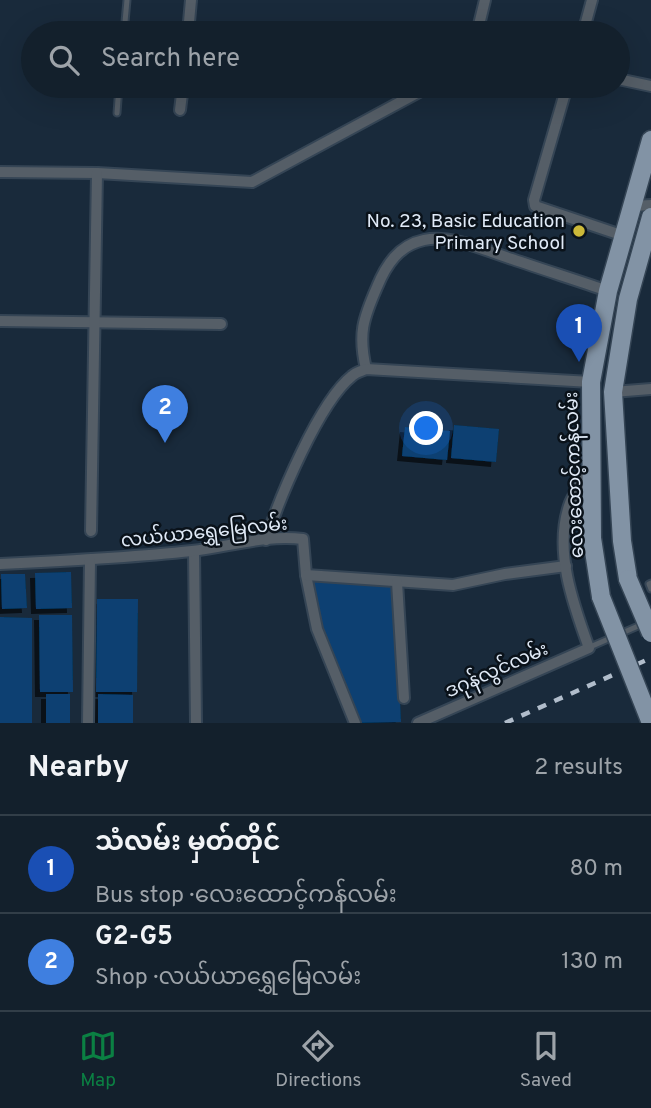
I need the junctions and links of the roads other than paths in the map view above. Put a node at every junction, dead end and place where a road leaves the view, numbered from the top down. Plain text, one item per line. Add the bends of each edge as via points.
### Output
1 (127, 0) edge
2 (191, 0) edge
3 (485, 0) edge
4 (592, 0) edge
5 (125, 21) edge
6 (189, 21) edge
7 (480, 21) edge
8 (586, 21) edge
9 (630, 82) edge
10 (651, 86) edge
11 (118, 98) edge
12 (182, 98) edge
13 (408, 98) edge
14 (564, 98) edge
15 (180, 110) dead end
16 (117, 113) dead end
17 (651, 140) edge
18 (0, 172) edge
19 (97, 173) junction
20 (642, 205) edge
21 (651, 216) edge
22 (624, 236) junction
23 (608, 291) junction
24 (0, 321) edge
25 (95, 322) junction
26 (221, 324) dead end
27 (366, 369) junction
28 (591, 382) junction
29 (651, 390) edge
30 (614, 392) junction
31 (590, 466) junction
32 (91, 531) dead end
33 (266, 540) junction
34 (194, 551) junction
35 (90, 560) junction
36 (0, 564) edge
37 (566, 566) junction
38 (306, 575) junction
39 (397, 582) junction
40 (651, 583) edge
41 (651, 589) edge
42 (651, 621) edge
43 (651, 633) edge
44 (589, 648) junction
45 (404, 698) dead end
46 (88, 723) edge
47 (197, 723) edge
48 (355, 723) edge
49 (418, 723) edge
50 (651, 723) edge

1 - 5 lane
2 - 6 street
3 - 7 street
4 - 8 street
9 - 10 street
11 - 16 lane
12 - 15 street
13 - 19 street via 252,182
14 - 22 street via 535,206
17 - 20 main road, လေးထောင့်ကန်လမ်း
18 - 19 street
19 - 25 street
20 - 22 main road, လေးထောင့်ကန်လမ်း
21 - 30 main road via 628,299
22 - 23 main road, လေးထောင့်ကန်လမ်း
23 - 27 street via 471,246 424,240 400,249 371,299 361,344
23 - 28 main road, လေးထောင့်ကန်လမ်း
24 - 25 street
25 - 26 street
25 - 32 street
27 - 28 street
27 - 33 street via 352,375 328,404 277,505
28 - 31 main road, လေးထောင့်ကန်လမ်း
29 - 30 street
30 - 43 main road, bridge via 622,541 628,579
31 - 37 street via 570,503 564,536
31 - 50 main road, လေးထောင့်ကန်လမ်း, bridge via 592,538 601,597
33 - 34 street, လယ်ယာရွှေမြေလမ်း
33 - 38 street, လယ်ယာရွှေမြေလမ်း via 303,539
34 - 35 street, လယ်ယာရွှေမြေလမ်း
34 - 47 street
35 - 36 street, လယ်ယာရွှေမြေလမ်း
35 - 46 street
37 - 39 street via 453,585
37 - 44 street
38 - 39 street
38 - 48 street, လယ်ယာရွှေမြေလမ်း via 317,629
39 - 45 street
40 - 41 lane
42 - 44 lane
44 - 49 street, ဒဂုန်လွင်လမ်း

